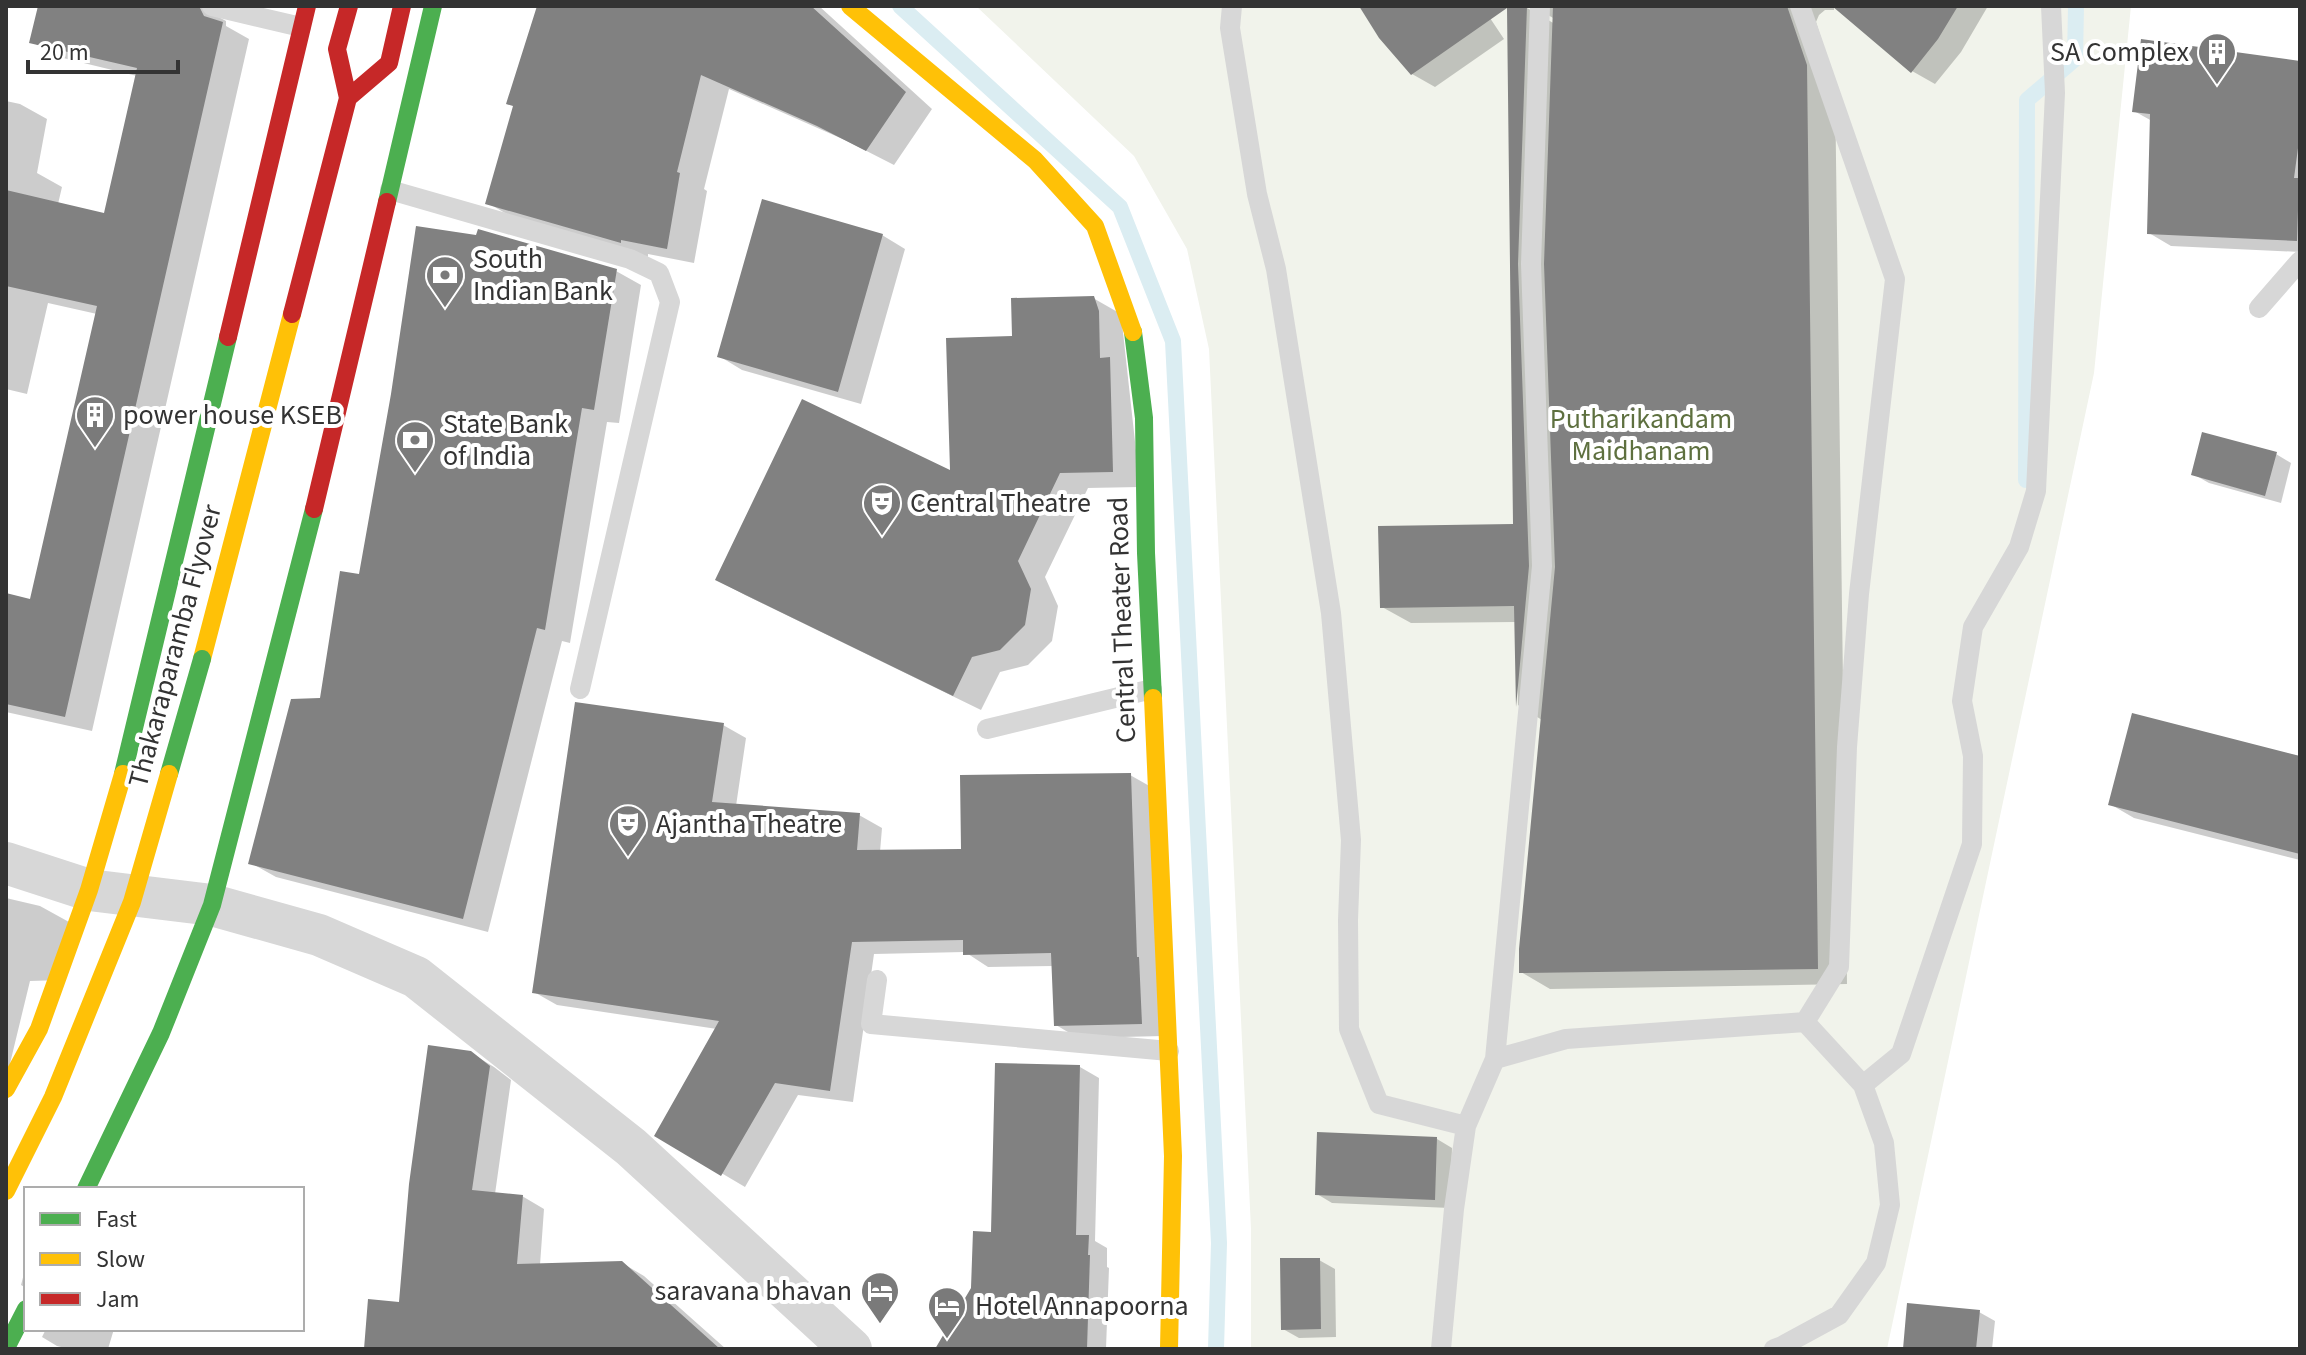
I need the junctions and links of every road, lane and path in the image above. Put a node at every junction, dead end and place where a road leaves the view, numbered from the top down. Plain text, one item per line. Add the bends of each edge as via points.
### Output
1 (212, 6) edge
2 (307, 6) edge
3 (349, 6) edge
4 (402, 6) edge
5 (433, 6) edge
6 (850, 6) edge
7 (1232, 6) edge
8 (1540, 6) edge
9 (1800, 6) edge
10 (2051, 6) edge
11 (301, 27) junction
12 (348, 98) junction
13 (390, 190) junction
14 (2300, 261) edge
15 (2259, 308) dead end
16 (580, 689) dead end
17 (1152, 689) junction
18 (987, 729) dead end
19 (6, 863) edge
20 (89, 890) junction
21 (212, 905) junction
22 (877, 980) dead end
23 (1805, 1022) junction
24 (1169, 1051) junction
25 (1495, 1059) junction
26 (1863, 1085) junction
27 (6, 1089) edge
28 (1466, 1126) junction
29 (87, 1187) edge
30 (6, 1191) edge
31 (24, 1313) edge
32 (6, 1348) edge
33 (851, 1349) edge
34 (1169, 1349) edge
35 (1441, 1349) edge
36 (1774, 1349) edge

1 - 11 lane
2 - 11 street
3 - 12 street via 337,49
4 - 12 street via 389,63
5 - 13 street
6 - 17 street, Central Theater Road via 1035,160 1095,226 1135,337 1144,418
7 - 28 lane via 1230,28 1257,194 1276,269 1331,613 1351,840 1349,1029 1379,1104
8 - 25 lane via 1531,264 1542,566
9 - 23 lane via 1895,279 1859,594 1839,967
10 - 26 lane via 2055,93 2036,491 2019,547 1973,627 1962,701 1973,756 1972,844 1901,1054
11 - 20 street via 127,755
12 - 30 street, Thakaraparamba Flyover, bridge via 202,659 132,902 53,1097
13 - 16 lane via 630,259 659,273 670,302
13 - 21 street
14 - 15 lane
17 - 18 lane
17 - 24 street, Central Theater Road
19 - 20 street
20 - 21 street
20 - 27 street via 39,1029
21 - 29 street via 161,1033
21 - 33 street via 319,935 416,977 631,1147
22 - 24 lane via 871,1024
23 - 25 lane via 1566,1039
23 - 26 lane
24 - 34 street, Central Theater Road
25 - 28 lane
26 - 36 lane via 1884,1143 1890,1205 1876,1263 1839,1315
28 - 35 lane
31 - 32 street

